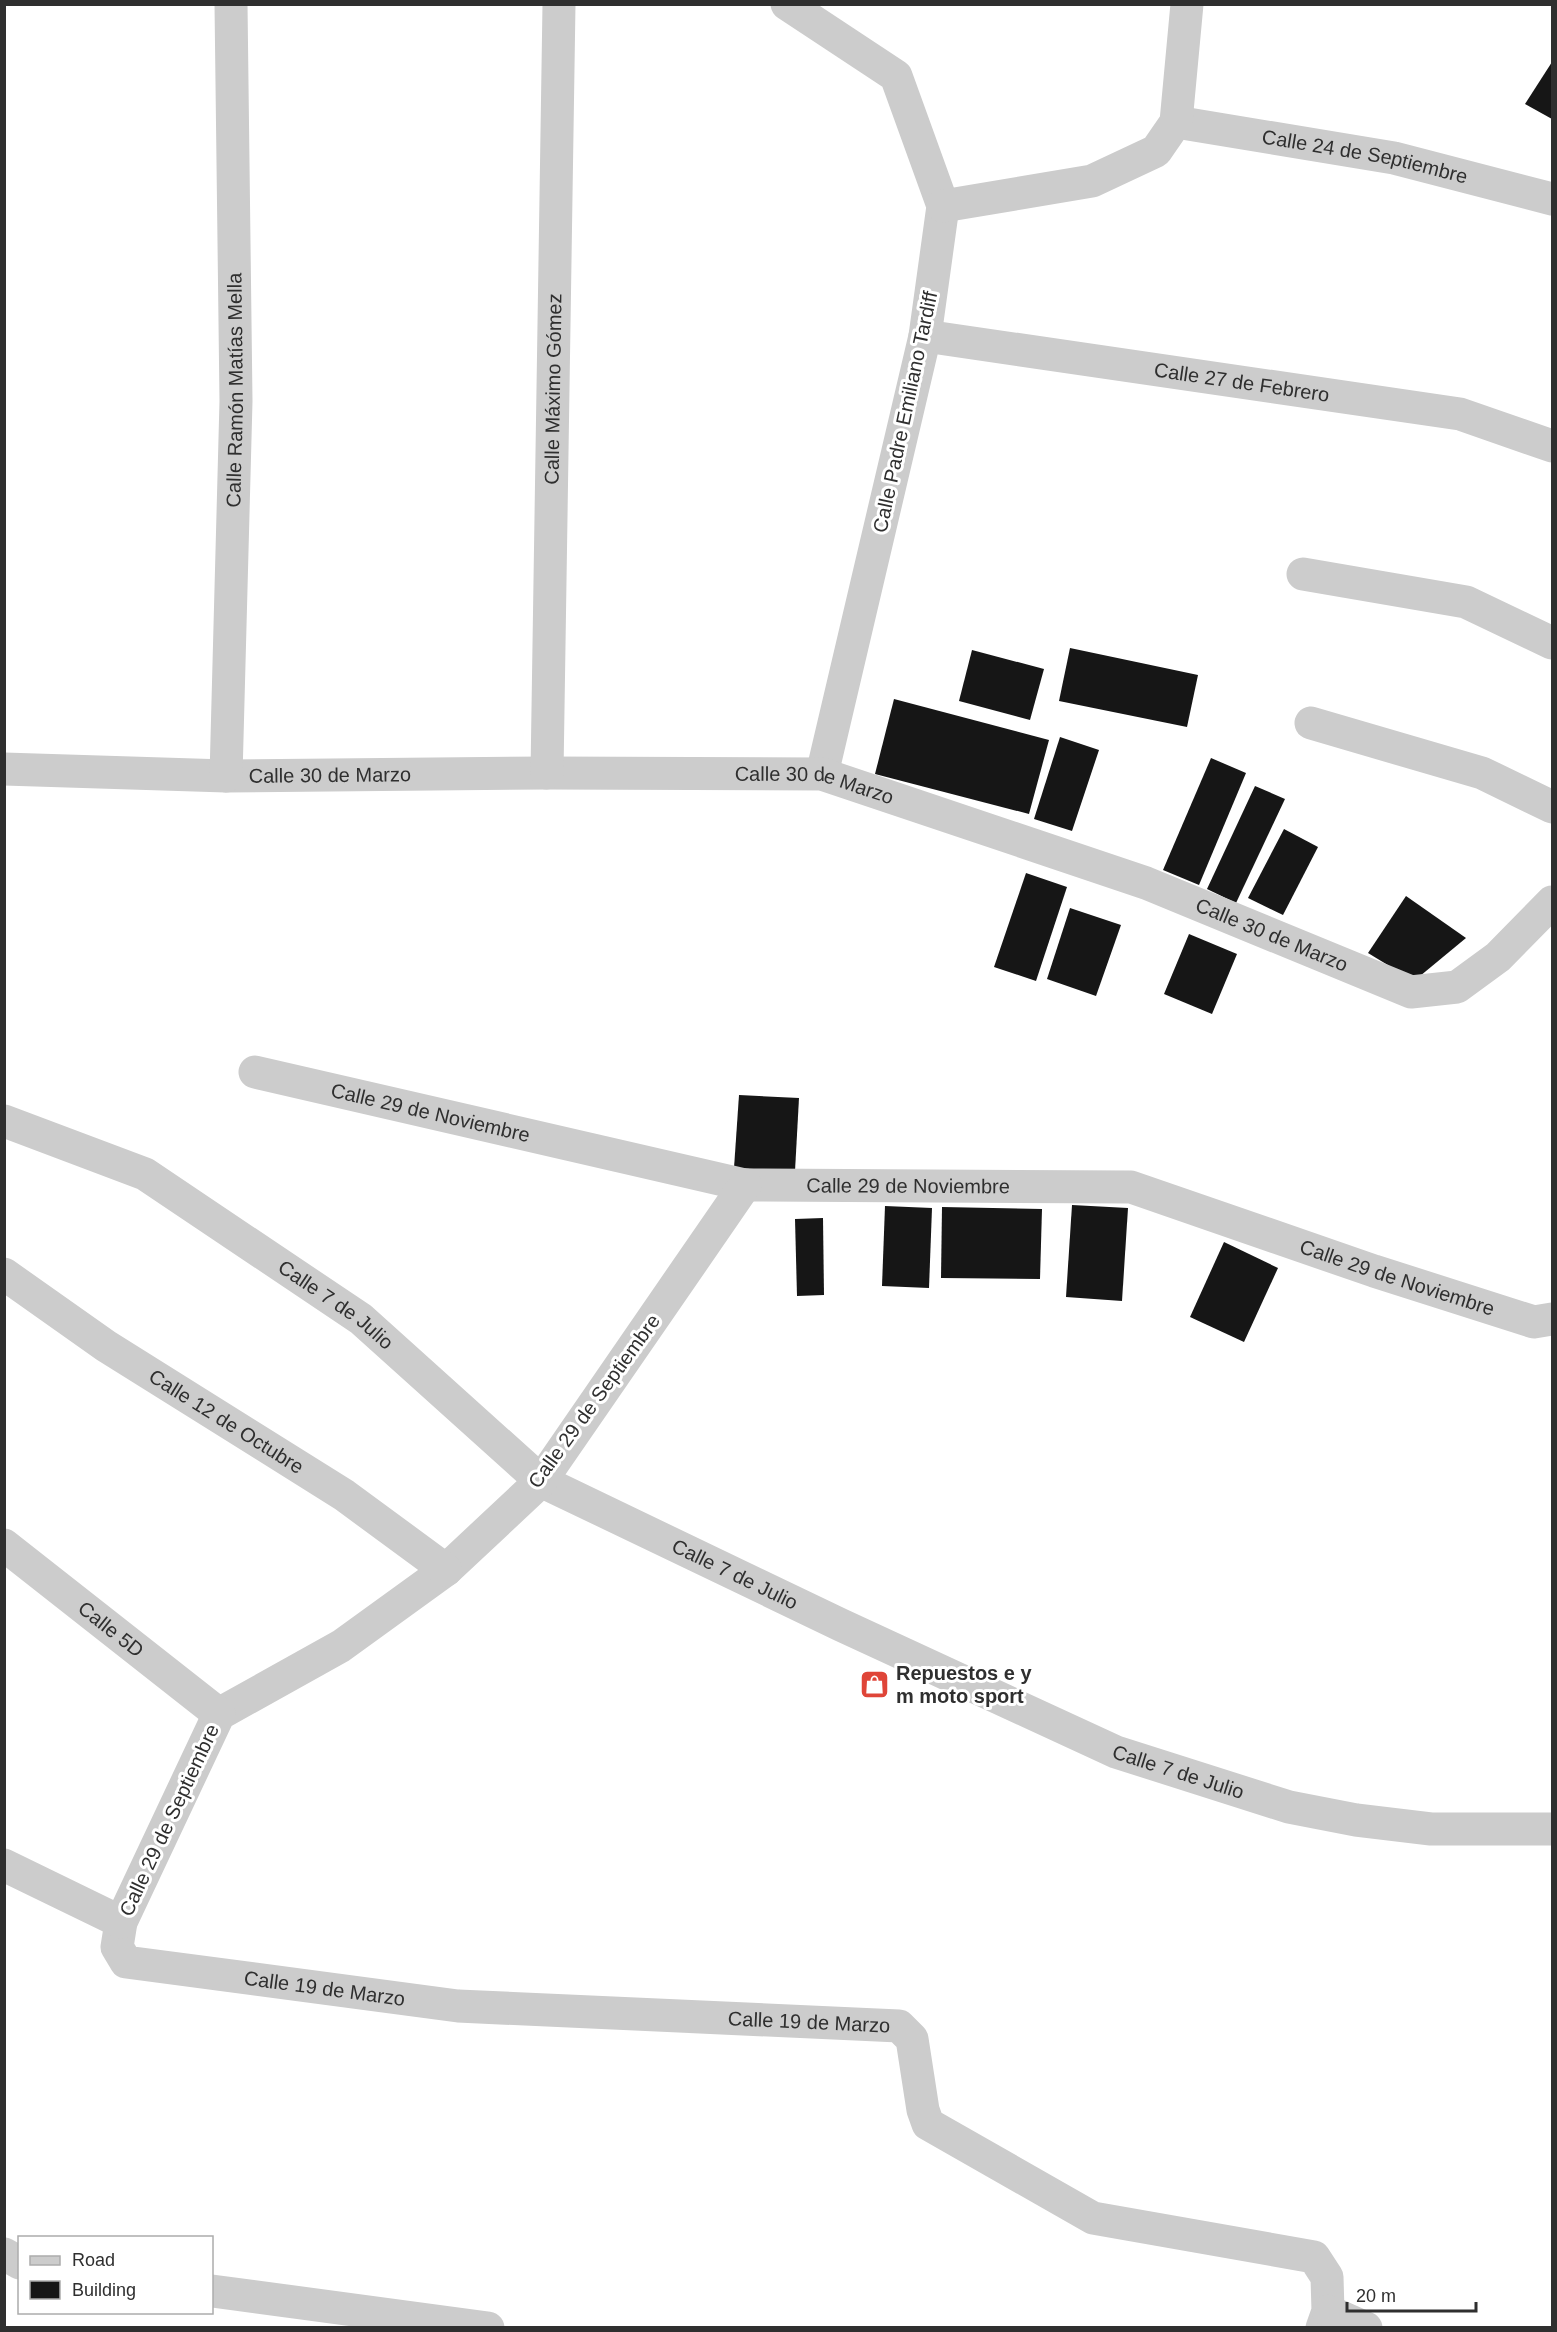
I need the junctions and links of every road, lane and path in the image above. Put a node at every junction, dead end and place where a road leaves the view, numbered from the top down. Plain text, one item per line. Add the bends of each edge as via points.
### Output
1 (231, 4) edge
2 (559, 4) edge
3 (787, 4) edge
4 (1187, 4) edge
5 (1176, 122) junction
6 (1552, 199) edge
7 (944, 206) junction
8 (925, 336) junction
9 (1552, 446) edge
10 (1304, 574) dead end
11 (1552, 643) edge
12 (1311, 723) dead end
13 (4, 769) edge
14 (547, 773) junction
15 (822, 774) junction
16 (226, 776) junction
17 (1552, 807) edge
18 (1552, 902) edge
19 (255, 1072) dead end
20 (4, 1121) edge
21 (745, 1185) junction
22 (4, 1275) edge
23 (1552, 1319) edge
24 (542, 1481) junction
25 (4, 1545) edge
26 (446, 1570) junction
27 (219, 1714) junction
28 (1552, 1829) edge
29 (4, 1865) edge
30 (121, 1922) junction
31 (126, 1962) joint
32 (4, 2254) edge
33 (18, 2262) edge
34 (213, 2291) edge
35 (1325, 2319) edge
36 (488, 2328) edge
37 (1366, 2328) edge

1 - 16 street, Calle Ramón Matías Mella via 236,402
2 - 14 street, Calle Máximo Gómez
3 - 7 street, Calle Padre Emiliano Tardiff via 896,76
4 - 5 street
5 - 6 street, Calle 24 de Septiembre via 1394,158
5 - 7 street via 1156,151 1092,181
7 - 8 street, Calle Padre Emiliano Tardiff
8 - 9 street, Calle 27 de Febrero via 1460,414
8 - 15 street, Calle Padre Emiliano Tardiff
10 - 11 street via 1466,602
12 - 17 street via 1482,773
13 - 16 street, Calle 30 de Marzo
14 - 15 street, Calle 30 de Marzo
14 - 16 street, Calle 30 de Marzo
15 - 18 street, Calle 30 de Marzo via 1146,883 1411,992 1457,987 1498,957
19 - 21 street, Calle 29 de Noviembre
20 - 24 street, Calle 7 de Julio via 145,1174 361,1319
21 - 23 street, Calle 29 de Noviembre via 1131,1187 1534,1322
21 - 24 street, Calle 29 de Septiembre
22 - 26 street, Calle 12 de Octubre via 106,1346 344,1496
24 - 26 street, Calle 29 de Septiembre
24 - 28 street, Calle 7 de Julio via 1116,1752 1289,1807 1356,1820 1431,1828
25 - 27 street, Calle 5D
26 - 27 street, Calle 29 de Septiembre via 341,1646
27 - 30 street, Calle 29 de Septiembre
29 - 30 street
30 - 31 street, Calle 29 de Septiembre via 117,1947
31 - 35 street, Calle 19 de Marzo via 458,2006 899,2025 912,2039 928,2124 1093,2218 1314,2256 1327,2277
32 - 33 street
34 - 36 street
35 - 37 street

